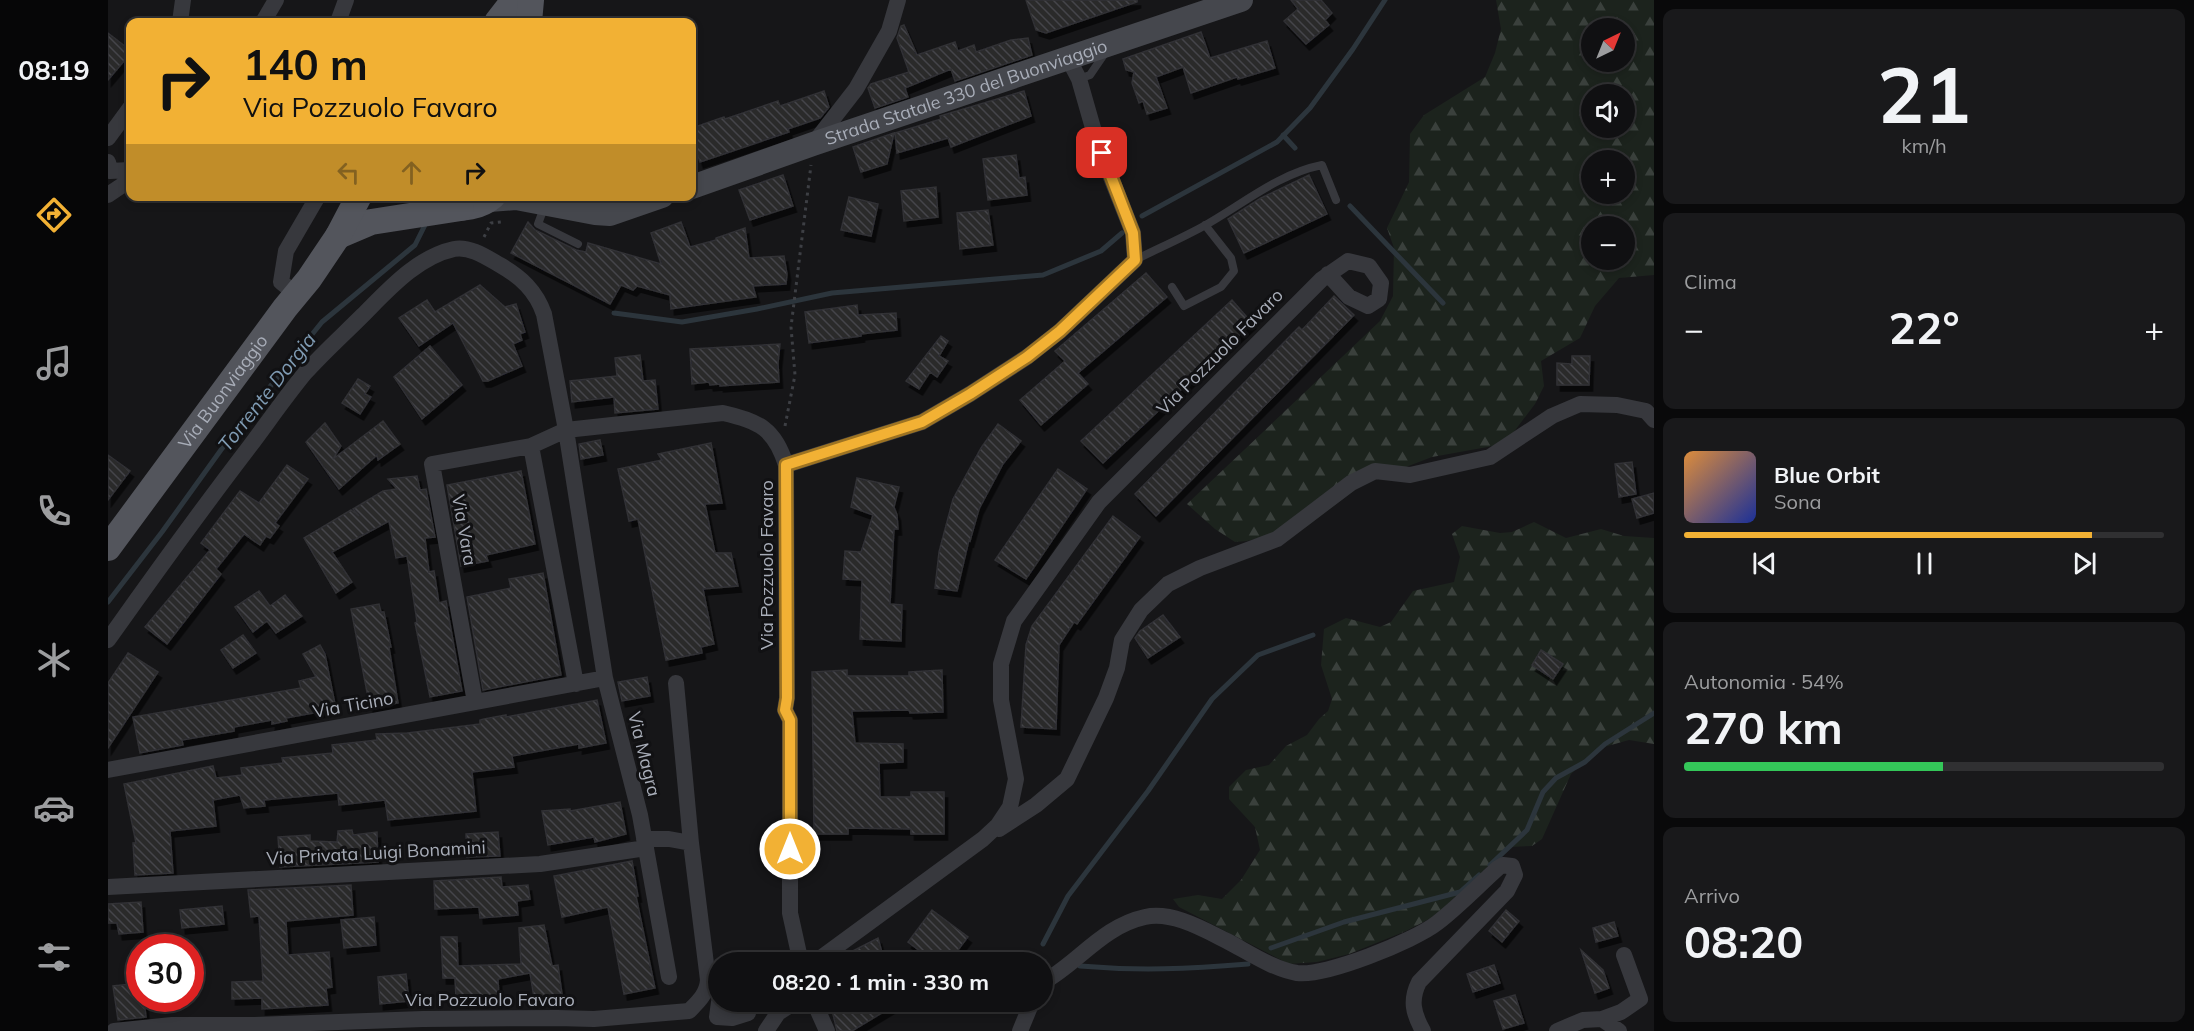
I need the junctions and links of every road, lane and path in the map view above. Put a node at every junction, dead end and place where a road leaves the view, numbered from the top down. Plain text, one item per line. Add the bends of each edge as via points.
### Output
1 (174, 0) edge
2 (276, 0) edge
3 (346, 0) edge
4 (898, 0) edge
5 (1241, 0) edge
6 (513, 7) edge
7 (182, 13) edge
8 (265, 18) edge
9 (339, 18) edge
10 (525, 18) edge
11 (1073, 69) junction
12 (126, 113) edge
13 (108, 138) edge
14 (813, 144) junction
15 (108, 162) edge
16 (126, 170) edge
17 (126, 183) edge
18 (696, 186) edge
19 (108, 195) edge
20 (1336, 200) dead end
21 (315, 201) edge
22 (356, 201) edge
23 (486, 201) edge
24 (525, 201) edge
25 (648, 201) edge
26 (438, 207) edge
27 (546, 208) edge
28 (1205, 225) junction
29 (487, 231) dead end
30 (338, 237) junction
31 (578, 244) dead end
32 (1135, 260) junction
33 (1328, 274) dead end
34 (1172, 287) dead end
35 (296, 294) junction
36 (1654, 420) edge
37 (566, 430) junction
38 (531, 446) junction
39 (780, 446) junction
40 (786, 465) junction
41 (108, 548) edge
42 (108, 640) edge
43 (605, 678) junction
44 (676, 683) dead end
45 (576, 684) junction
46 (475, 702) junction
47 (108, 770) edge
48 (983, 839) junction
49 (691, 843) junction
50 (645, 844) junction
51 (108, 887) edge
52 (796, 952) edge
53 (829, 952) edge
54 (704, 954) junction
55 (1624, 955) dead end
56 (708, 958) edge
57 (1053, 974) edge
58 (669, 977) dead end
59 (718, 1012) edge
60 (748, 1012) edge
61 (775, 1012) edge
62 (818, 1012) edge
63 (1028, 1012) edge
64 (481, 1019) junction
65 (1602, 1019) junction
66 (115, 1031) edge
67 (497, 1031) edge
68 (765, 1031) edge
69 (827, 1031) edge
70 (1020, 1031) edge
71 (1423, 1031) edge
72 (1557, 1031) edge
73 (1619, 1031) edge

1 - 7 street
2 - 8 street
3 - 9 street
4 - 14 street via 889,31 856,88
5 - 11 main road, Strada Statale 330 del Buonviaggio via 1111,44
6 - 10 main road
11 - 14 main road, Strada Statale 330 del Buonviaggio
11 - 32 street via 1133,233
12 - 13 street
14 - 18 main road, Strada Statale 330 del Buonviaggio
14 - 39 path via 791,327 795,375
15 - 16 street via 110,171
17 - 19 street
20 - 28 lane via 1322,165 1306,168 1276,181
21 - 35 street via 286,250 281,282
22 - 30 main road, Via Buonviaggio
23 - 26 main road via 478,206
24 - 27 main road
25 - 27 main road via 610,214
26 - 30 main road, Via Buonviaggio via 371,222
27 - 29 path via 527,218 491,223
27 - 31 lane
28 - 32 lane
28 - 34 lane via 1231,258 1234,271 1221,287 1184,306
30 - 35 main road, Via Buonviaggio
32 - 40 street, Via Pozzuolo Favaro via 1052,337 970,394 922,422
33 - 48 street, Via Pozzuolo Favaro via 1099,502 1014,621 1001,664 1001,699 1016,779 1010,807
35 - 41 main road, Via Buonviaggio
36 - 48 street via 1646,411 1580,404 1552,416 1490,457 1410,476 1375,471 1352,483 1277,539 1168,584 1141,610 1122,640 1106,698 1067,779 1036,805
37 - 38 street, Via Vara
37 - 39 street, Via Vara via 723,413 746,418 762,427
37 - 42 street via 540,304 528,285 466,248 430,258 411,270 306,372
37 - 43 street
38 - 45 street
38 - 46 street, Via Vara via 432,464
39 - 40 street
40 - 52 street, Via Pozzuolo Favaro via 785,710 790,720 790,913
43 - 45 street, Via Ticino
43 - 50 street, Via Magra
44 - 49 street, Via Pozzuolo Favaro
45 - 46 street, Via Ticino
46 - 47 street, Via Ticino
48 - 53 street, Via Pozzuolo Favaro
49 - 50 street via 669,839
49 - 54 street, Via Pozzuolo Favaro
50 - 51 street, Via Privata Luigi Bonamini via 540,864
50 - 58 street, Via Magra
54 - 56 street
54 - 64 street, Via Pozzuolo Favaro via 708,988 689,1011 594,1020
55 - 65 street via 1640,999
57 - 71 street via 1122,925 1164,915 1212,933 1275,966 1298,973 1324,971 1407,940 1436,924 1498,868 1512,866 1515,875 1507,891 1419,982 1413,994 1413,1008
59 - 60 street via 717,1017 732,1018
61 - 68 street
62 - 69 street
63 - 70 street
64 - 66 street, Via Pozzuolo Favaro via 172,1025
64 - 67 street
65 - 72 street via 1583,1020
65 - 73 street

